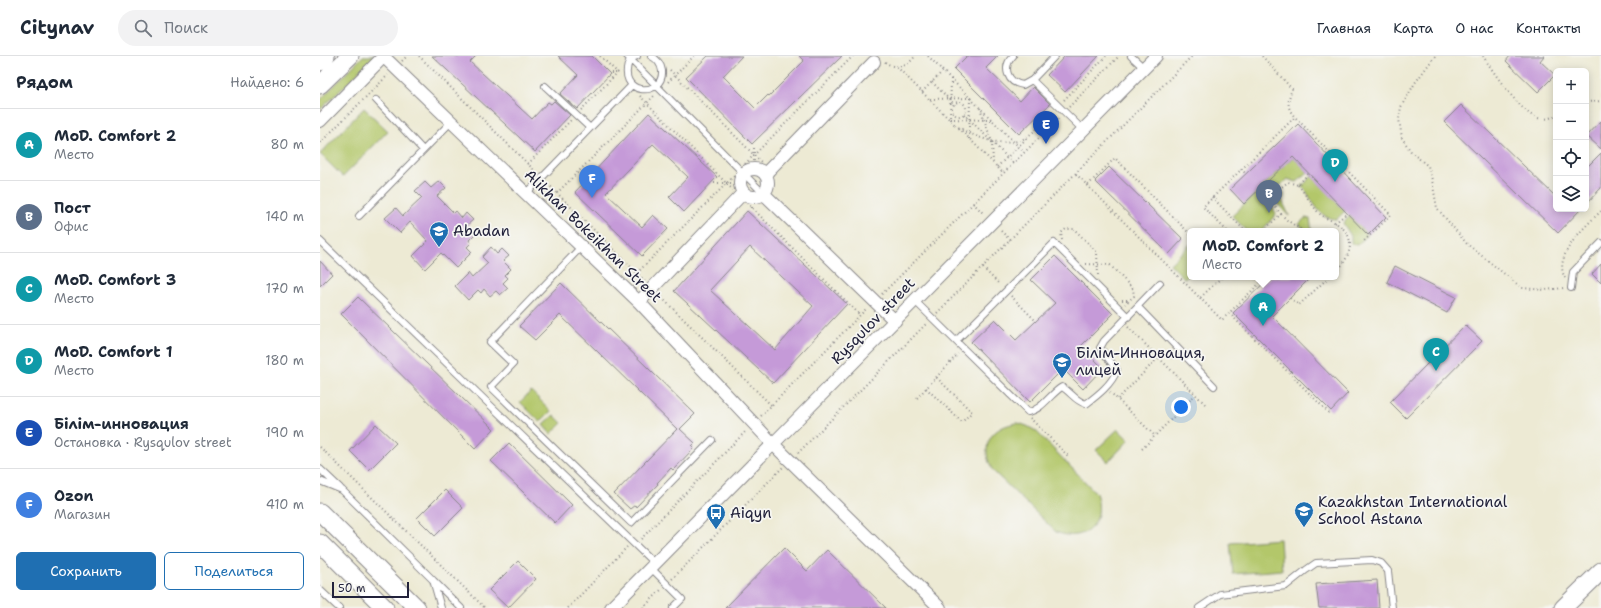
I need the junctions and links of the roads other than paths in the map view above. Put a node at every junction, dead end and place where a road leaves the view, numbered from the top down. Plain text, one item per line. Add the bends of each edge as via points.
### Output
1 (326, 56) edge
2 (341, 56) edge
3 (350, 56) edge
4 (383, 56) edge
5 (637, 56) edge
6 (1013, 56) edge
7 (1055, 56) edge
8 (1131, 56) edge
9 (1156, 56) edge
10 (656, 57) edge
11 (629, 58) edge
12 (879, 61) road end
13 (1144, 68) junction
14 (324, 74) edge
15 (1032, 80) junction
16 (632, 85) junction
17 (656, 85) junction
18 (545, 86) dead end
19 (376, 100) dead end
20 (320, 121) edge
21 (452, 121) junction
22 (590, 128) junction
23 (1083, 130) junction
24 (423, 150) junction
25 (749, 183) junction
26 (526, 194) junction
27 (359, 216) dead end
28 (320, 241) edge
29 (1601, 243) edge
30 (581, 247) junction
31 (1160, 284) dead end
32 (1571, 288) road end
33 (915, 301) junction
34 (639, 302) junction
35 (1138, 307) junction
36 (1128, 316) junction
37 (895, 321) junction
38 (956, 341) junction
39 (1214, 386) dead end
40 (712, 440) dead end
41 (774, 445) junction
42 (320, 469) edge
43 (320, 481) edge
44 (342, 490) junction
45 (320, 512) edge
46 (320, 543) edge
47 (653, 566) junction
48 (1601, 570) edge
49 (433, 580) junction
50 (320, 590) edge
51 (384, 607) edge
52 (339, 608) edge
53 (417, 608) edge
54 (441, 608) edge
55 (461, 608) edge
56 (611, 608) edge
57 (673, 608) edge
58 (940, 608) edge
59 (1199, 608) edge
60 (1392, 608) edge
61 (1563, 608) edge

1 - 14 main road
2 - 14 main road
3 - 14 main road
4 - 20 street
4 - 21 street, Alikhan Bokeikhan Street
5 - 11 lane
6 - 15 lane via 1006,68 1009,78 1018,84
7 - 15 lane
8 - 13 lane
9 - 13 street, Rysqulov street
10 - 17 lane via 661,75
11 - 16 lane via 626,72
11 - 17 lane
12 - 25 street
13 - 23 street, Rysqulov street
15 - 23 lane
16 - 17 lane via 641,90
16 - 22 lane
17 - 25 lane
18 - 22 lane
19 - 24 lane
21 - 24 lane
21 - 26 street, Alikhan Bokeikhan Street
22 - 26 lane
23 - 33 street, Rysqulov street
24 - 27 lane
25 - 34 street
25 - 37 street
26 - 30 street, Alikhan Bokeikhan Street
28 - 47 lane via 633,543
29 - 32 lane via 1573,272
30 - 34 street, Alikhan Bokeikhan Street
30 - 40 lane via 490,342 513,364 491,387 632,523
31 - 35 lane
33 - 37 street, Rysqulov street
33 - 38 lane
34 - 41 street, Alikhan Bokeikhan Street
35 - 36 lane
35 - 39 lane
36 - 38 lane via 1054,243
36 - 38 lane via 1100,348 1117,370 1114,378 1086,404 1079,402 1062,387 1035,411 1028,412
37 - 41 street, Rysqulov street
41 - 47 street, Rysqulov street
41 - 58 street, Alikhan Bokeikhan Street
42 - 44 lane
43 - 44 lane
44 - 49 lane
45 - 53 main road
46 - 51 main road via 334,562
47 - 56 street, Rysqulov street
47 - 57 lane via 682,599
48 - 61 main road
49 - 54 lane
49 - 55 lane
50 - 52 lane
59 - 60 lane via 1220,594 1286,586 1316,563 1372,560 1381,563 1388,571

